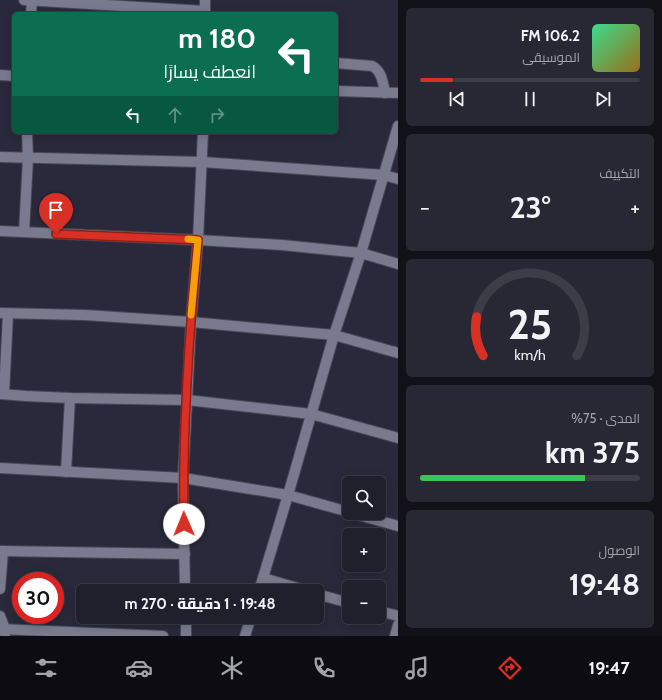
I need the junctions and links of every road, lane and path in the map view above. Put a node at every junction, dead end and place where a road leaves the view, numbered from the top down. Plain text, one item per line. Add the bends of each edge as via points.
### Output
1 (28, 0) edge
2 (205, 0) edge
3 (31, 12) edge
4 (191, 12) edge
5 (205, 12) edge
6 (338, 63) edge
7 (0, 75) edge
8 (12, 76) edge
9 (338, 91) edge
10 (385, 93) junction
11 (398, 93) edge
12 (398, 126) edge
13 (27, 134) edge
14 (203, 134) edge
15 (0, 157) edge
16 (28, 158) junction
17 (202, 162) junction
18 (384, 175) junction
19 (398, 179) edge
20 (0, 231) edge
21 (24, 232) junction
22 (198, 240) junction
23 (361, 253) junction
24 (398, 264) edge
25 (4, 313) edge
26 (191, 322) junction
27 (334, 335) junction
28 (398, 353) edge
29 (2, 394) edge
30 (70, 398) junction
31 (187, 400) junction
32 (311, 414) junction
33 (398, 438) edge
34 (0, 468) edge
35 (66, 472) junction
36 (183, 478) junction
37 (288, 495) junction
38 (342, 511) edge
39 (376, 520) edge
40 (398, 526) edge
41 (2, 551) edge
42 (185, 554) junction
43 (263, 578) junction
44 (185, 584) edge
45 (261, 584) edge
46 (284, 584) edge
47 (0, 589) edge
48 (324, 596) edge
49 (342, 601) edge
50 (386, 613) edge
51 (0, 616) edge
52 (398, 616) edge
53 (186, 624) edge
54 (249, 624) edge
55 (398, 625) edge
56 (4, 631) edge
57 (163, 636) edge
58 (186, 636) edge
59 (245, 636) edge
60 (395, 636) edge

1 - 3 street
1 - 4 street
2 - 5 street
6 - 10 street via 377,68
7 - 8 street
9 - 10 street
10 - 11 street
12 - 18 street
13 - 16 street
14 - 17 street
15 - 16 street
16 - 17 street
16 - 21 street
17 - 18 street
17 - 22 street
18 - 19 street
18 - 23 street
20 - 21 street
21 - 22 street
22 - 23 street
22 - 26 street
23 - 24 street
23 - 27 street
25 - 26 street
25 - 29 street
26 - 27 street
26 - 31 street
27 - 28 street
27 - 32 street
29 - 30 street
30 - 31 street
30 - 35 street
31 - 32 street
31 - 36 street
32 - 33 street
32 - 37 street
34 - 35 street
35 - 36 street
36 - 37 street
36 - 42 street
37 - 38 street
37 - 43 street
39 - 40 street
41 - 42 street
41 - 47 street
42 - 44 street
43 - 45 street
43 - 46 street
48 - 49 street
50 - 52 street
51 - 56 street
53 - 58 street
54 - 59 street
55 - 60 street
56 - 57 street

